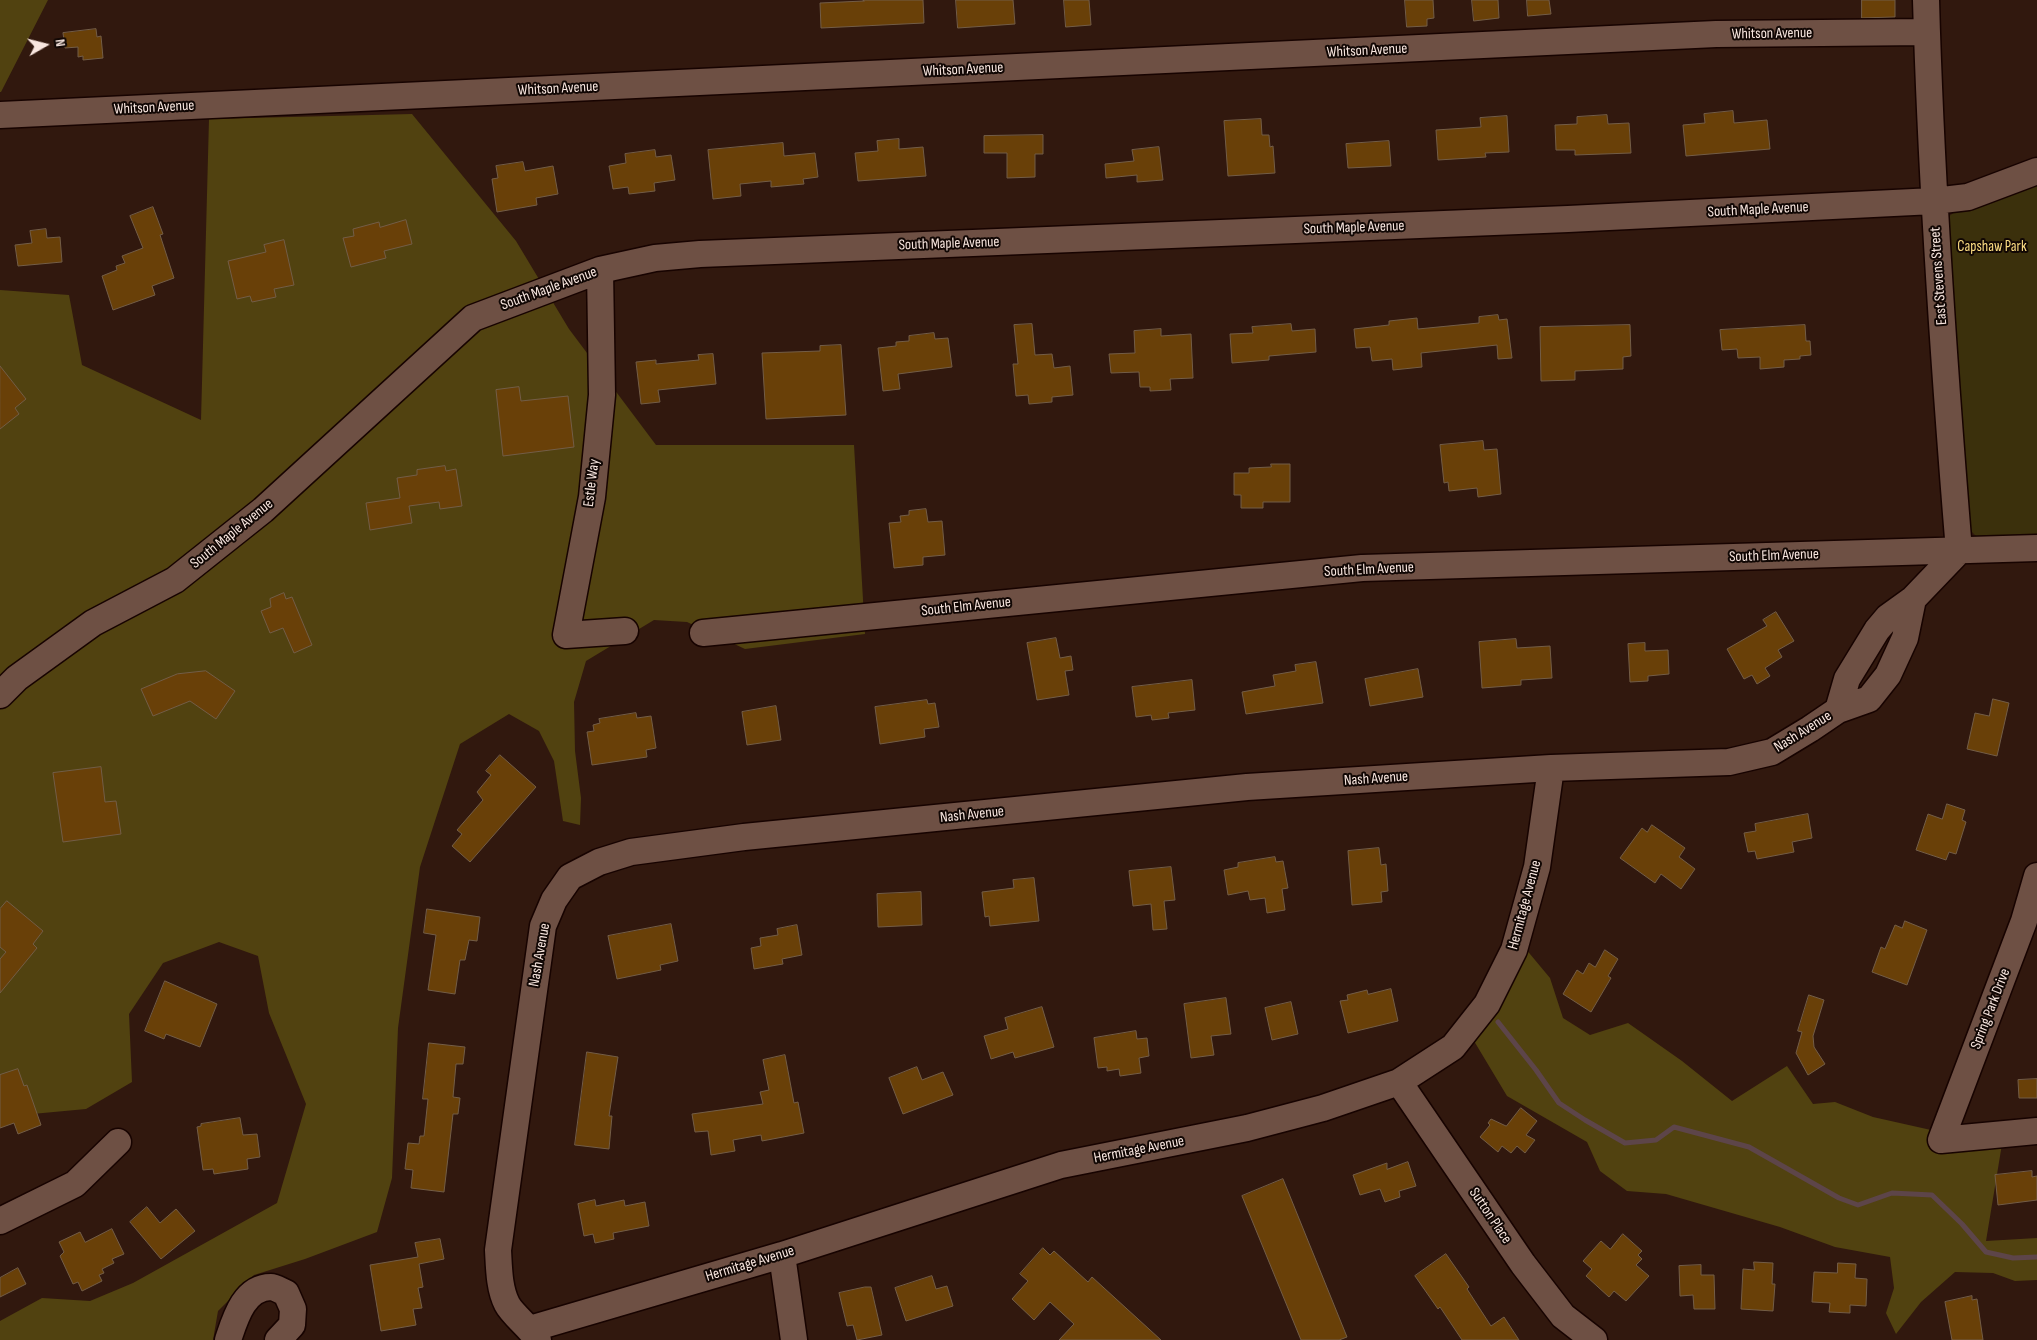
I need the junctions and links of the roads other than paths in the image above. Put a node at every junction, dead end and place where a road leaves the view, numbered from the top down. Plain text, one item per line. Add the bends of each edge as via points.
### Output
1 (1930, 1) edge
2 (1926, 32) junction
3 (0, 115) edge
4 (2037, 171) edge
5 (1934, 201) junction
6 (600, 270) junction
7 (2037, 548) edge
8 (1959, 551) junction
9 (625, 631) dead end
10 (703, 633) dead end
11 (0, 695) edge
12 (1551, 768) junction
13 (2037, 876) edge
14 (1399, 1082) junction
15 (2037, 1131) edge
16 (118, 1142) dead end
17 (0, 1221) edge
18 (782, 1255) junction
19 (534, 1334) edge
20 (228, 1340) edge
21 (278, 1340) edge
22 (794, 1340) edge
23 (1594, 1340) edge

1 - 2 street, East Stevens Street
2 - 3 street, Whitson Avenue via 1716,34
2 - 5 street, East Stevens Street
4 - 5 street, South Maple Avenue via 1968,197
5 - 6 street, South Maple Avenue via 700,254 655,258
5 - 8 street, East Stevens Street
6 - 9 street, Estle Way via 602,395 592,497 566,635
6 - 11 street, South Maple Avenue via 472,318 263,510 175,580 94,623 17,678
7 - 8 street, South Elm Avenue
8 - 10 street, South Elm Avenue via 1362,568
8 - 12 street, Nash Avenue via 1913,599 1905,638 1888,676 1869,699 1838,710 1772,752 1729,762
12 - 14 street, Hermitage Avenue via 1537,867 1510,958 1487,1004 1453,1047
12 - 19 street, Nash Avenue via 1247,787 744,837 631,852 599,862 570,877 554,900 543,926 498,1250 499,1277 508,1306
13 - 15 street, Spring Park Drive via 2024,920 1941,1140
14 - 18 street, Hermitage Avenue via 1323,1108 1247,1128 1061,1165
14 - 23 street, Sutton Place via 1523,1264 1563,1316
16 - 17 street via 75,1184
18 - 19 street, Hermitage Avenue
18 - 22 street
20 - 21 street via 242,1306 254,1292 272,1287 286,1293 293,1309 292,1325

